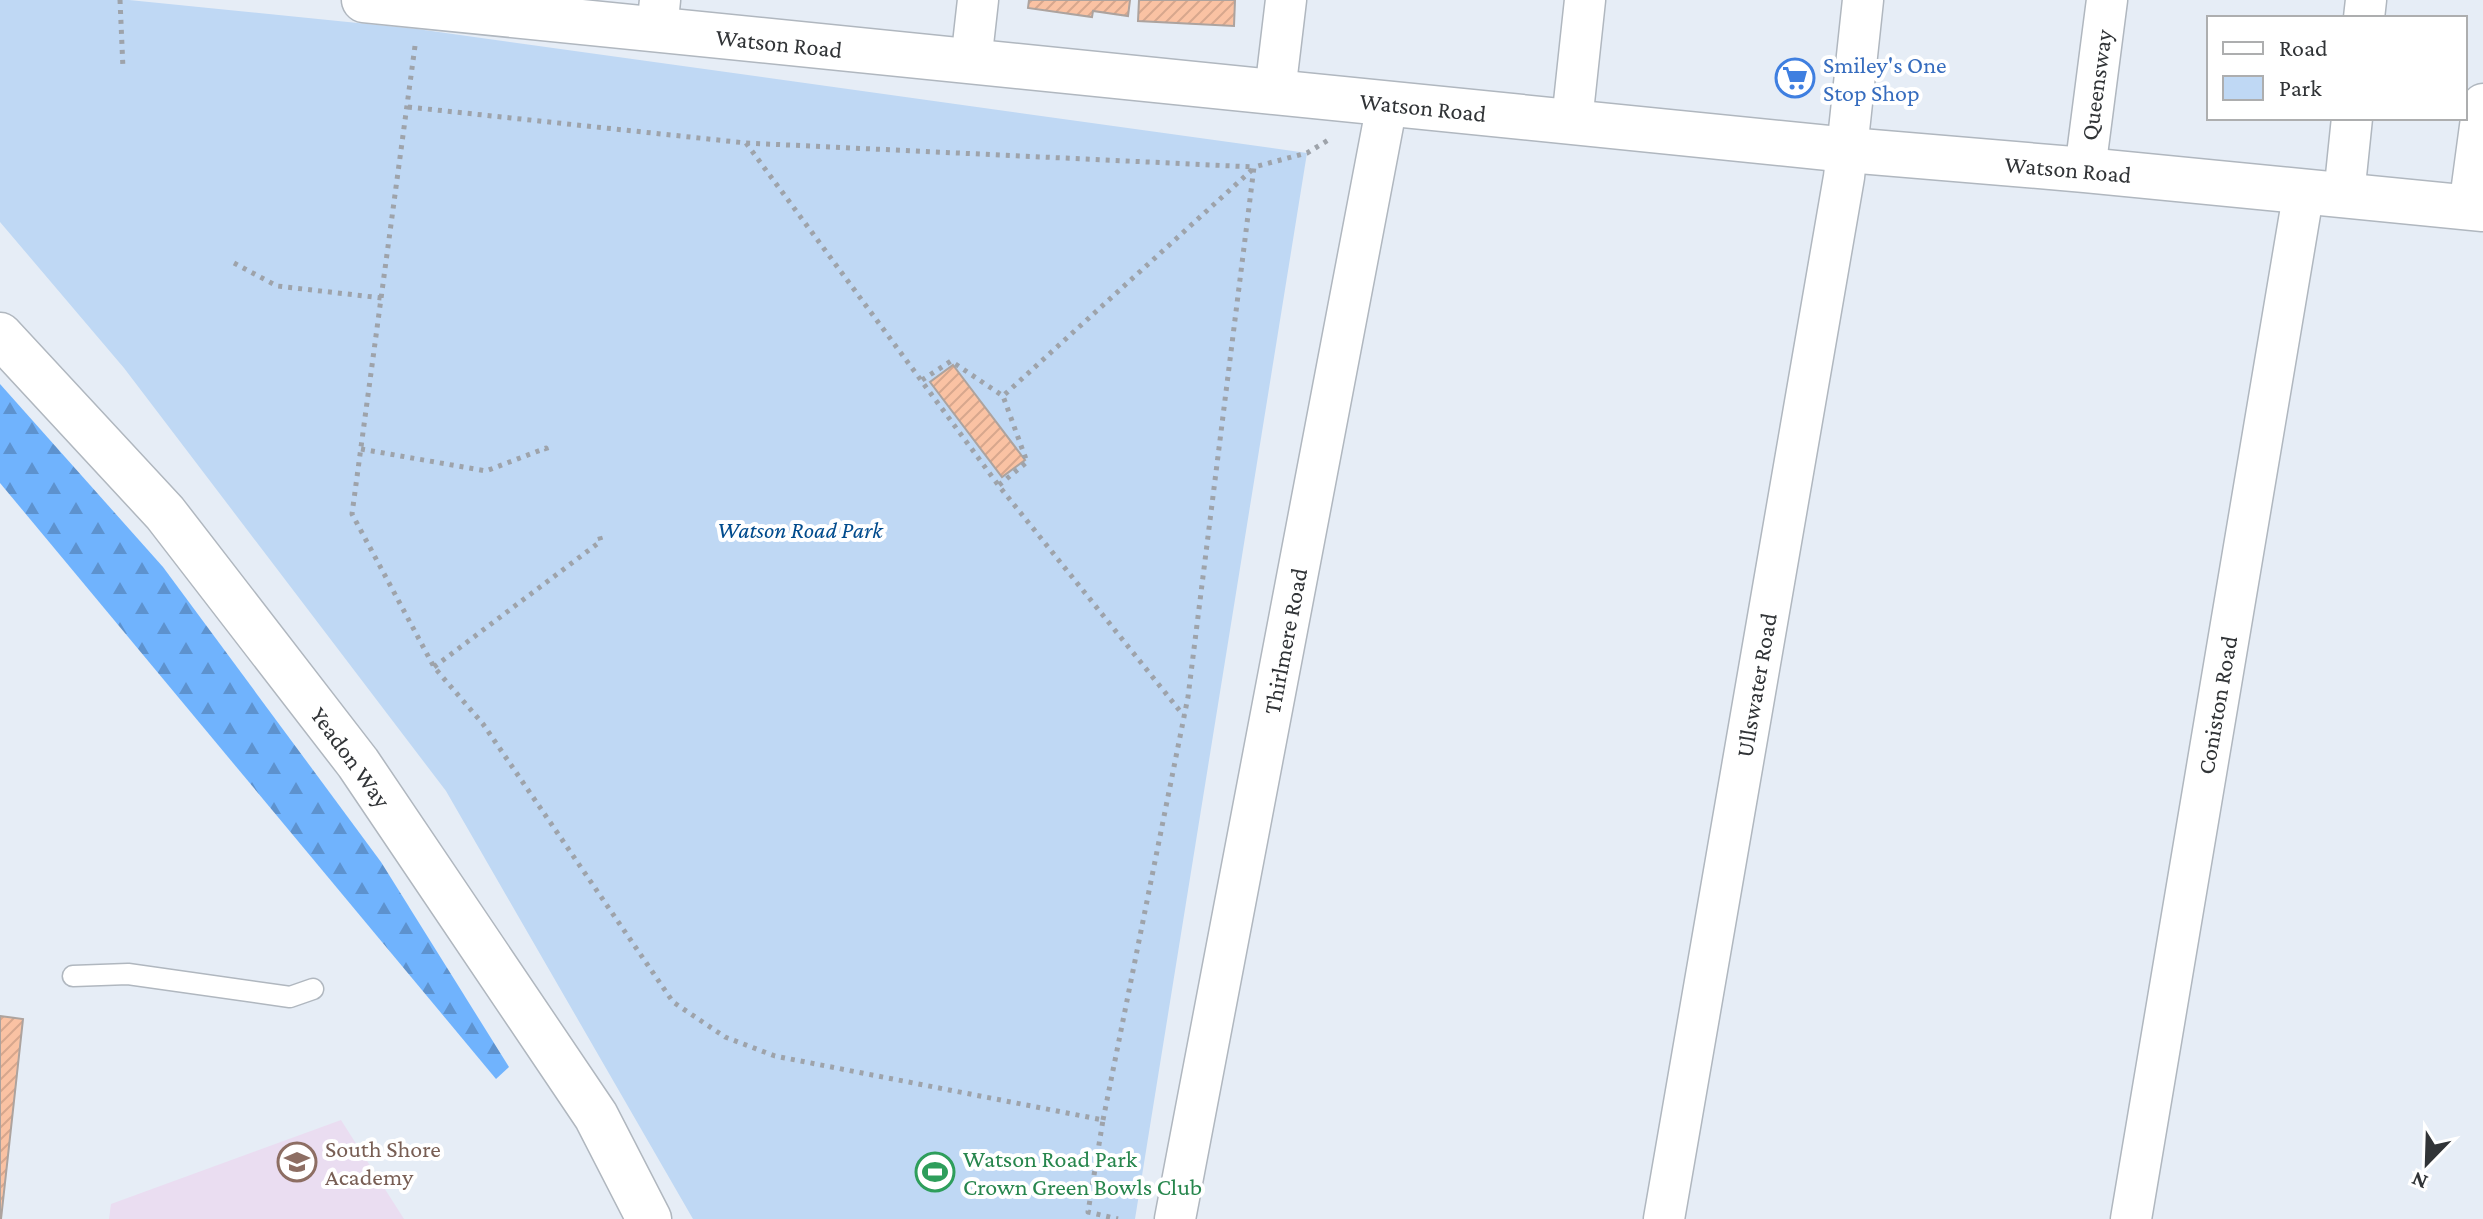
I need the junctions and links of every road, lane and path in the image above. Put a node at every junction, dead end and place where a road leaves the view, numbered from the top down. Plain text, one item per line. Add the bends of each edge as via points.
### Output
1 (120, 0) edge
2 (364, 0) edge
3 (978, 0) edge
4 (1286, 0) edge
5 (1585, 0) edge
6 (1863, 0) edge
7 (2107, 0) edge
8 (421, 5) junction
9 (658, 15) edge
10 (971, 62) junction
11 (123, 69) dead end
12 (1275, 92) junction
13 (1387, 104) junction
14 (2483, 104) edge
15 (408, 107) junction
16 (2351, 120) edge
17 (1572, 121) junction
18 (1334, 136) dead end
19 (746, 143) junction
20 (1848, 150) junction
21 (1254, 167) junction
22 (2085, 170) junction
23 (2324, 192) junction
24 (2476, 209) edge
25 (234, 263) dead end
26 (382, 298) junction
27 (0, 335) edge
28 (922, 380) junction
29 (1003, 396) junction
30 (361, 449) junction
31 (548, 454) dead end
32 (999, 486) junction
33 (598, 531) dead end
34 (434, 667) junction
35 (1185, 716) junction
36 (73, 976) dead end
37 (313, 989) dead end
38 (1103, 1120) junction
39 (1183, 1178) junction
40 (649, 1219) edge
41 (1118, 1219) edge
42 (1175, 1219) edge
43 (1203, 1219) edge
44 (1664, 1219) edge
45 (2131, 1219) edge

1 - 11 path
2 - 8 street, Watson Road
3 - 10 street
4 - 12 street
5 - 17 street
6 - 20 street, Ullswater Road
7 - 22 street, Queensway
8 - 9 street, Watson Road
8 - 15 path
9 - 10 street, Watson Road
10 - 12 street, Watson Road
12 - 13 street, Watson Road
13 - 17 street, Watson Road
13 - 39 street, Thirlmere Road
14 - 24 street
15 - 19 path
15 - 26 path
16 - 23 street, Coniston Road
17 - 20 street, Watson Road
18 - 21 path via 1307,153
19 - 21 path
19 - 28 path
20 - 22 street, Watson Road
20 - 44 street, Ullswater Road
21 - 29 path
21 - 35 path
22 - 23 street, Watson Road
23 - 24 street, Watson Road
23 - 45 street, Coniston Road
25 - 26 path via 277,286
26 - 30 path
27 - 40 street, Yeadon Way via 165,513 358,763 596,1116
28 - 29 path via 951,361
28 - 32 path
29 - 32 path via 1027,462
30 - 31 path via 486,471 546,448
30 - 34 path via 352,514
32 - 35 path
33 - 34 path via 601,541
34 - 38 path via 483,724 673,1002 725,1037 775,1056
35 - 38 path
36 - 37 lane via 128,974 290,997
38 - 41 path via 1088,1212
39 - 42 street, Thirlmere Road
39 - 43 street via 1186,1196

